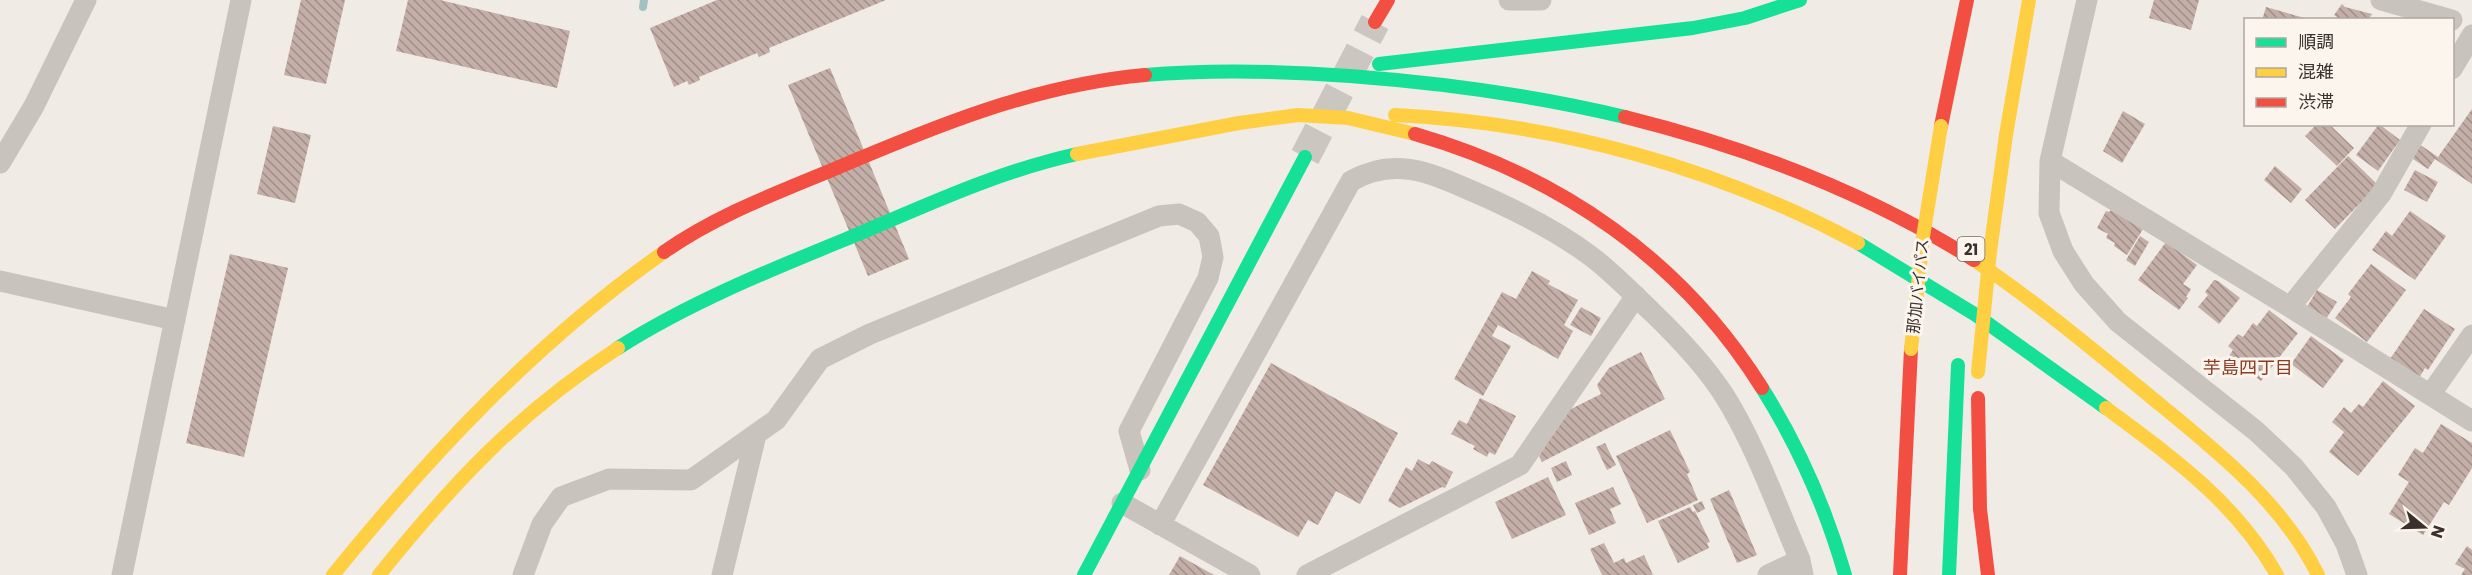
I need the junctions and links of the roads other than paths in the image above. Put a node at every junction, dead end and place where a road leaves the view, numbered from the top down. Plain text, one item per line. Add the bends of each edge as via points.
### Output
1 (86, 0) edge
2 (241, 0) edge
3 (1388, 0) edge
4 (1509, 0) edge
5 (1541, 0) edge
6 (1800, 0) edge
7 (1967, 0) edge
8 (2029, 0) edge
9 (2087, 0) edge
10 (2381, 0) edge
11 (2445, 18) edge
12 (2454, 20) edge
13 (1376, 22) tunnel mouth
14 (2472, 25) edge
15 (2472, 35) edge
16 (2454, 66) edge
17 (1305, 73) junction
18 (1313, 115) junction
19 (2420, 126) edge
20 (1305, 158) tunnel mouth
21 (2050, 161) junction
22 (0, 164) edge
23 (1972, 240) dead end
24 (1968, 274) dead end
25 (0, 281) edge
26 (1636, 296) junction
27 (1965, 297) dead end
28 (2290, 307) junction
29 (1963, 319) dead end
30 (175, 321) junction
31 (2472, 335) edge
32 (1959, 359) dead end
33 (2430, 395) junction
34 (2472, 421) edge
35 (756, 435) junction
36 (1140, 470) junction
37 (1122, 503) junction
38 (1160, 525) junction
39 (1801, 568) edge
40 (122, 575) edge
41 (333, 575) edge
42 (379, 575) edge
43 (523, 575) edge
44 (722, 575) edge
45 (1084, 575) edge
46 (1250, 575) edge
47 (1307, 575) edge
48 (1768, 575) edge
49 (1845, 575) edge
50 (1900, 575) edge
51 (1949, 575) edge
52 (1988, 575) edge
53 (2277, 575) edge
54 (2318, 575) edge
55 (2357, 575) edge

1 - 22 street via 34,106
2 - 30 street
3 - 13 main road
4 - 5 street
6 - 17 main road via 1745,18 1693,28
7 - 50 main road, 那加バイパス, bridge via 1923,237 1911,349
8 - 52 main road, bridge via 2006,135 1978,372 1977,462
9 - 21 street
10 - 11 street
12 - 14 street
15 - 16 street
17 - 41 main road via 1224,71 1152,75 1095,81 1034,94 974,112 736,210 677,242 571,323 435,454
17 - 54 main road via 1462,86 1603,111 1751,155 1899,219 1957,250 2018,290 2159,404 2273,504 2300,538
18 - 42 main road via 1255,120 1157,138 1001,175 754,275 671,316 552,394 501,437 453,486
18 - 49 main road via 1381,125 1488,159 1601,218 1649,254 1736,350 1783,417 1815,484
18 - 53 main road via 1449,118 1580,139 1714,180 1833,230 2008,335 2158,448 2243,522
19 - 28 street via 2381,194
20 - 36 main road
21 - 28 street
21 - 55 street via 2049,213 2063,251 2084,284 2118,322 2256,431 2294,467 2326,507
23 - 24 main road, 21
25 - 30 street
26 - 38 street via 1593,258 1497,201 1440,178 1399,167 1369,170 1351,180
26 - 39 street via 1683,342 1724,395 1752,450
26 - 47 street via 1520,465
27 - 29 main road
28 - 33 street
30 - 40 street
31 - 33 street
32 - 51 main road
33 - 34 street
35 - 36 street via 777,420 820,359 870,334 1159,216 1179,214 1197,222 1209,236 1213,257 1208,278 1129,430
35 - 43 street via 691,480 609,478 561,497 542,524
35 - 44 street
36 - 37 main road
37 - 38 street
37 - 45 main road
38 - 46 street
39 - 48 street

